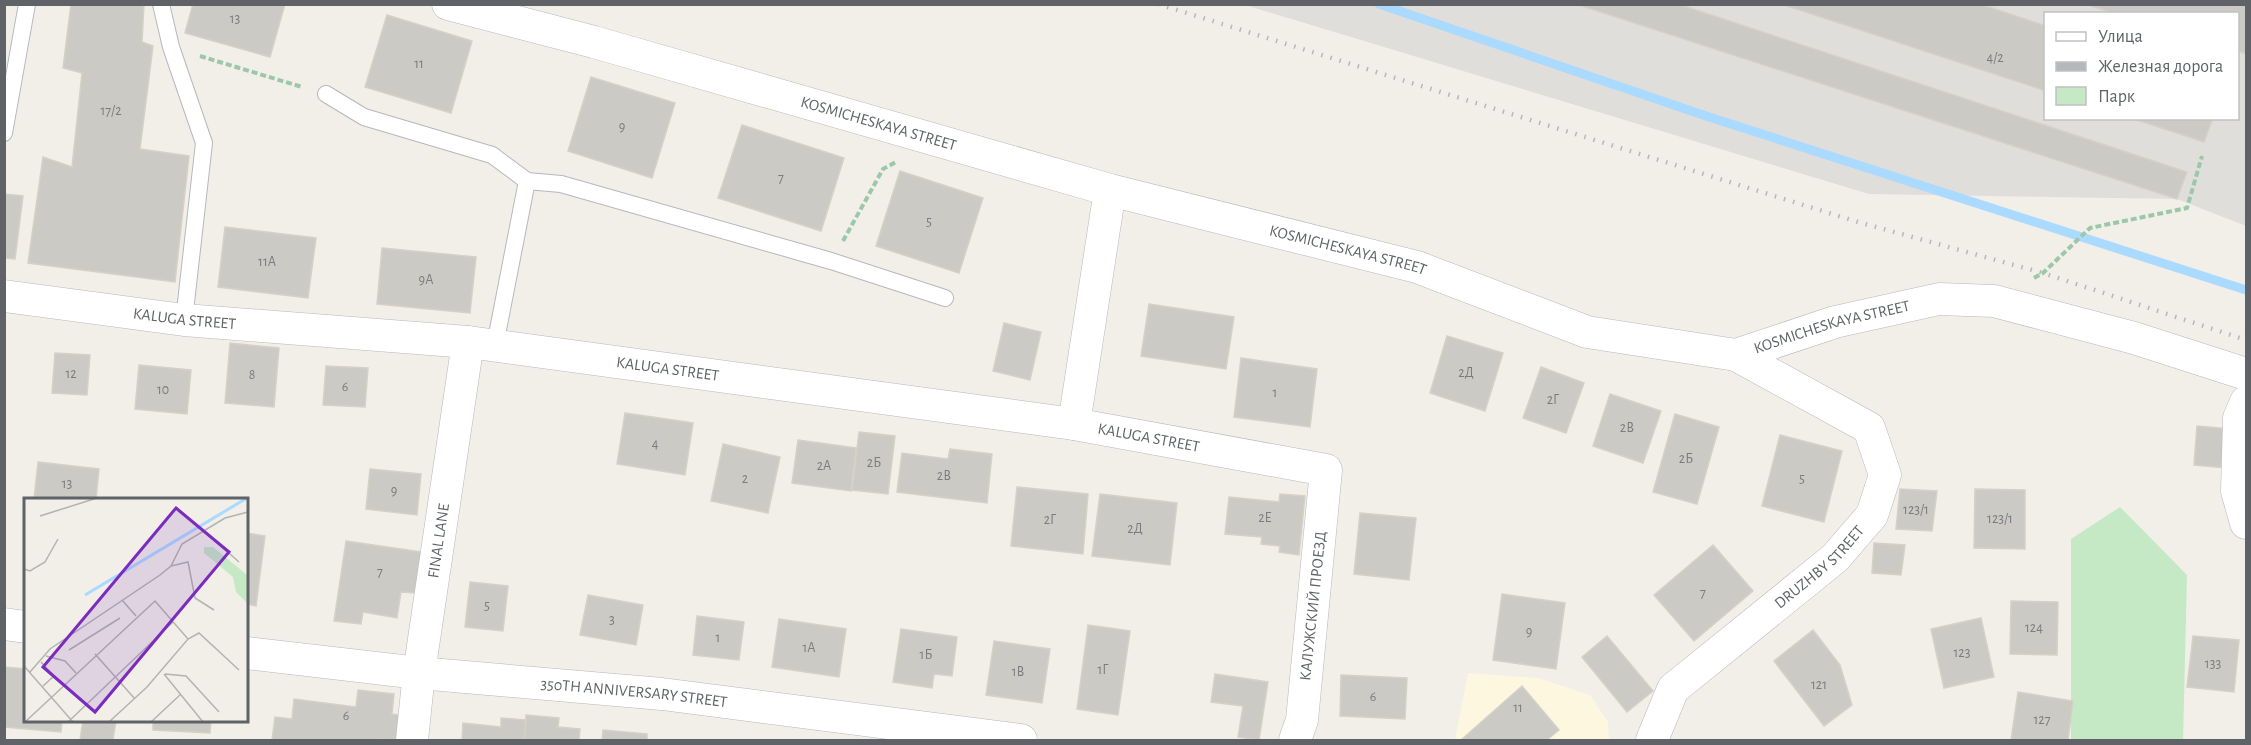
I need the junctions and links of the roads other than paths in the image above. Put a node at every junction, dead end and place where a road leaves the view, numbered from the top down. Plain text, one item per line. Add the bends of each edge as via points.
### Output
1 (27, 4) edge
2 (161, 4) edge
3 (448, 4) edge
4 (326, 94) road end
5 (4, 133) edge
6 (527, 181) junction
7 (1110, 190) junction
8 (4, 296) edge
9 (945, 298) dead end
10 (184, 320) junction
11 (481, 344) junction
12 (1736, 356) junction
13 (2247, 374) edge
14 (2247, 402) edge
15 (1074, 423) junction
16 (1326, 470) joint
17 (2247, 523) edge
18 (4, 624) edge
19 (24, 627) edge
20 (248, 653) edge
21 (419, 673) junction
22 (412, 741) edge
23 (1021, 741) edge
24 (1295, 741) edge
25 (1652, 741) edge

1 - 5 lane
2 - 10 lane via 171,47 204,143
3 - 7 street, KOSMICHESKAYA STREET
4 - 6 lane via 364,117 492,154
6 - 9 lane via 561,184 831,261
6 - 11 lane
7 - 12 street, KOSMICHESKAYA STREET via 1417,267 1587,332
7 - 15 street
8 - 10 street, KALUGA STREET
10 - 11 street, KALUGA STREET
11 - 15 street, KALUGA STREET
11 - 21 street, FINAL LANE
12 - 13 street, KOSMICHESKAYA STREET via 1835,322 1939,299 1994,301 2134,338
12 - 25 street, DRUZHBY STREET via 1869,428 1885,475 1872,515 1834,558 1673,689
14 - 17 street via 2239,418 2237,491
15 - 16 street, KALUGA STREET
16 - 24 street, КАЛУЖСКИЙ ПРОЕЗД via 1302,720
18 - 19 street
20 - 21 street, 350TH ANNIVERSARY STREET
21 - 22 street, FINAL LANE
21 - 23 street, 350TH ANNIVERSARY STREET via 662,694

